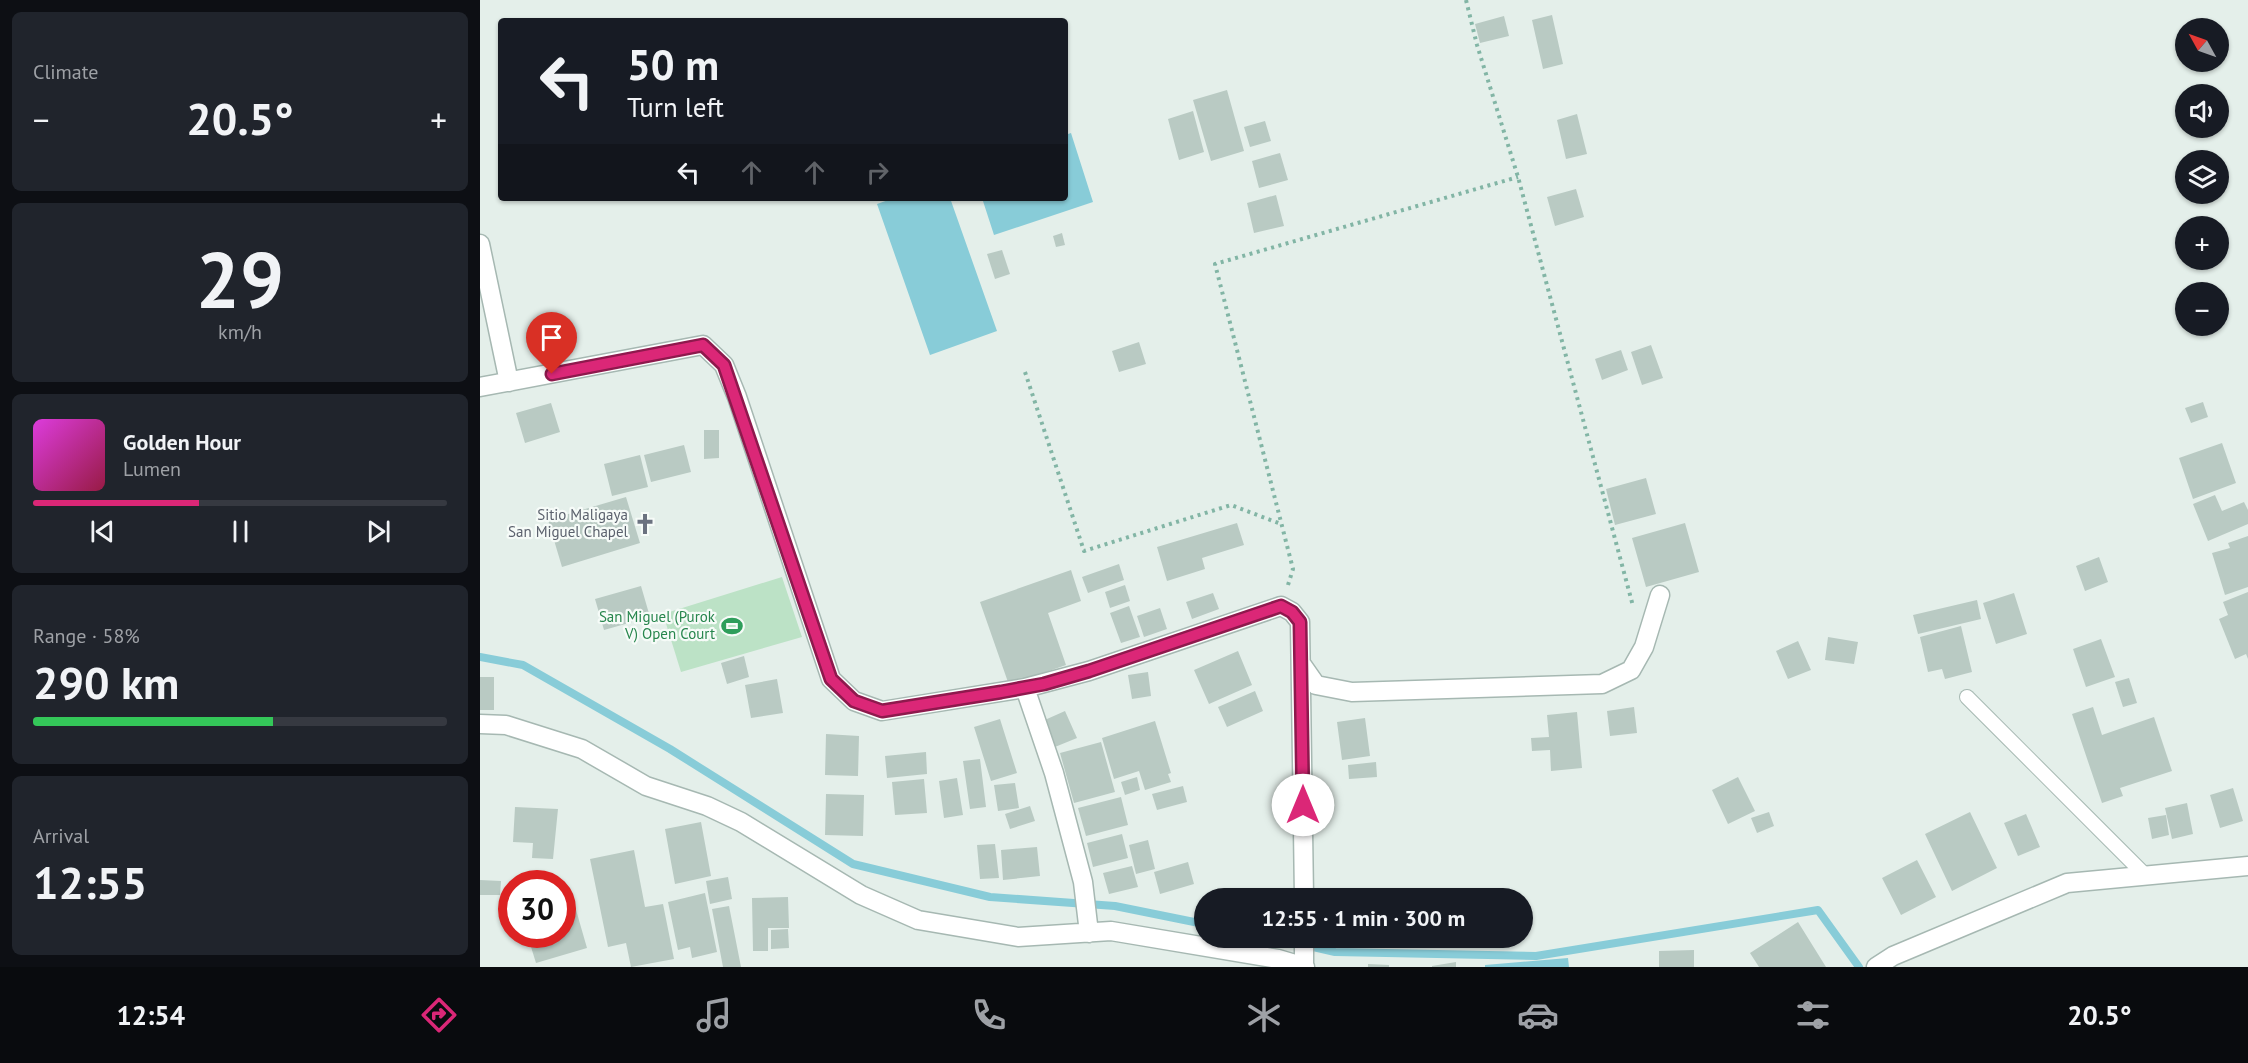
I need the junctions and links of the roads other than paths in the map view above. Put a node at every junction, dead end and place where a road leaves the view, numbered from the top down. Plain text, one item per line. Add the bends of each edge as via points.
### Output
1 (480, 244) edge
2 (509, 382) junction
3 (480, 387) edge
4 (1660, 595) dead end
5 (1302, 665) junction
6 (1025, 688) junction
7 (1967, 697) dead end
8 (480, 724) edge
9 (2248, 866) edge
10 (2146, 876) junction
11 (1304, 888) edge
12 (1089, 933) junction
13 (1304, 948) edge
14 (1895, 961) edge
15 (1305, 967) edge
16 (1876, 967) edge

1 - 2 street
2 - 3 street
2 - 6 street via 703,345 724,365 733,386 831,679 854,701 882,711
4 - 5 street via 1644,647 1631,670 1602,684 1352,692 1316,685
5 - 6 street via 1300,622 1281,606 1089,671
5 - 11 street
6 - 12 street via 1054,773 1083,882
7 - 10 lane
8 - 12 street via 506,726 582,749 646,786 741,822 861,895 918,920 1018,937
9 - 10 street
10 - 14 street via 2067,883
12 - 15 street via 1111,932 1278,959
13 - 15 street
14 - 16 street

